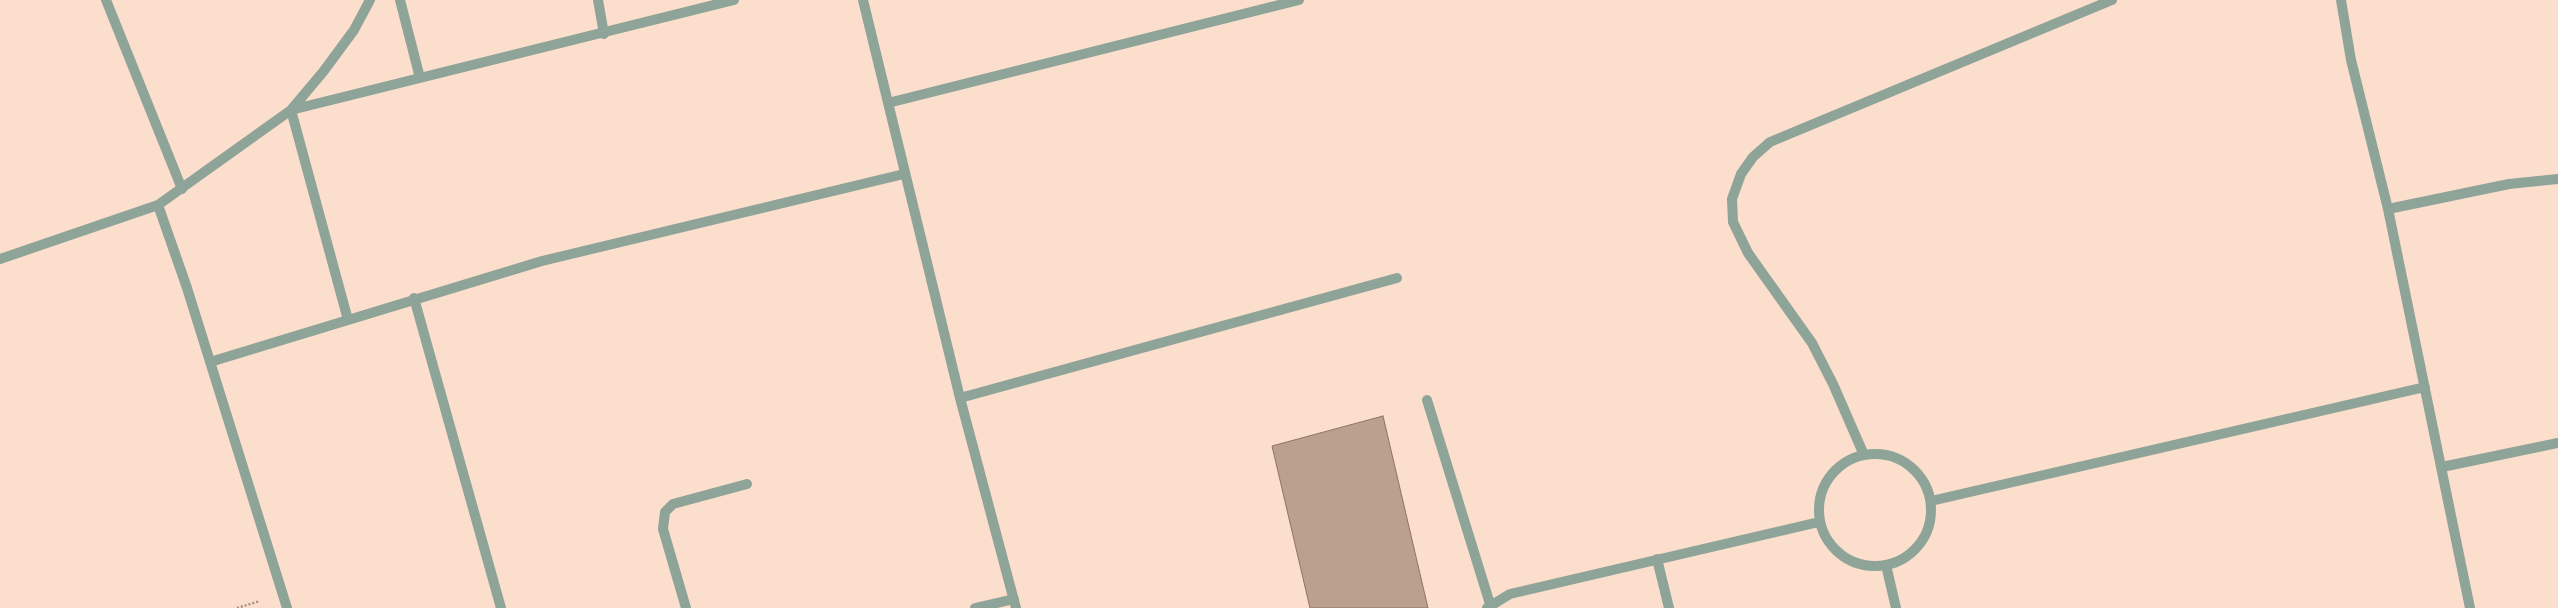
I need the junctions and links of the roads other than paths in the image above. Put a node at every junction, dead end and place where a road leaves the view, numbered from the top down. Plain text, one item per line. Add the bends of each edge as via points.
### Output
1 (106, 0) edge
2 (370, 0) edge
3 (400, 0) edge
4 (598, 0) edge
5 (734, 0) edge
6 (863, 0) edge
7 (1299, 0) edge
8 (2112, 0) edge
9 (2341, 0) edge
10 (604, 34) junction
11 (420, 78) junction
12 (888, 103) junction
13 (291, 110) junction
14 (904, 174) junction
15 (2558, 179) edge
16 (182, 189) junction
17 (158, 206) junction
18 (2388, 209) junction
19 (0, 259) edge
20 (1397, 278) dead end
21 (414, 298) junction
22 (348, 320) junction
23 (210, 362) junction
24 (2425, 387) junction
25 (960, 398) junction
26 (1427, 400) dead end
27 (2558, 443) edge
28 (1864, 455) junction
29 (2442, 467) junction
30 (747, 484) dead end
31 (1931, 500) junction
32 (1819, 522) junction
33 (1657, 560) junction
34 (1886, 565) junction
35 (1015, 604) edge
36 (1489, 606) edge
37 (287, 608) edge
38 (501, 608) edge
39 (686, 608) edge
40 (975, 608) edge
41 (1669, 608) edge
42 (1896, 608) edge
43 (2470, 608) edge

1 - 16 street
2 - 13 street via 354,30
3 - 11 street
4 - 10 street
5 - 10 street
6 - 12 street
7 - 12 street
8 - 28 street via 1770,142 1753,157 1741,174 1732,199 1733,222 1748,253 1812,343
9 - 18 street via 2351,60
10 - 11 street
11 - 13 street
12 - 14 street
13 - 16 street
13 - 22 street
14 - 21 street via 542,261
14 - 25 street
15 - 18 street via 2509,184
16 - 17 street
17 - 19 street
17 - 23 street
18 - 24 street
20 - 25 street
21 - 22 street
21 - 38 street
22 - 23 street
23 - 37 street
24 - 29 street
24 - 31 street
25 - 35 street
26 - 36 street
27 - 29 street
28 - 31 street via 1885,454 1906,462 1922,478
28 - 32 street via 1843,463 1828,478 1820,499
29 - 43 street
30 - 39 street via 673,504 665,512 662,529
31 - 34 street via 1930,521 1922,541 1906,556
32 - 33 street
32 - 34 street via 1828,541 1844,557 1864,565
33 - 36 street via 1510,594
33 - 41 street
34 - 42 street
35 - 40 street

